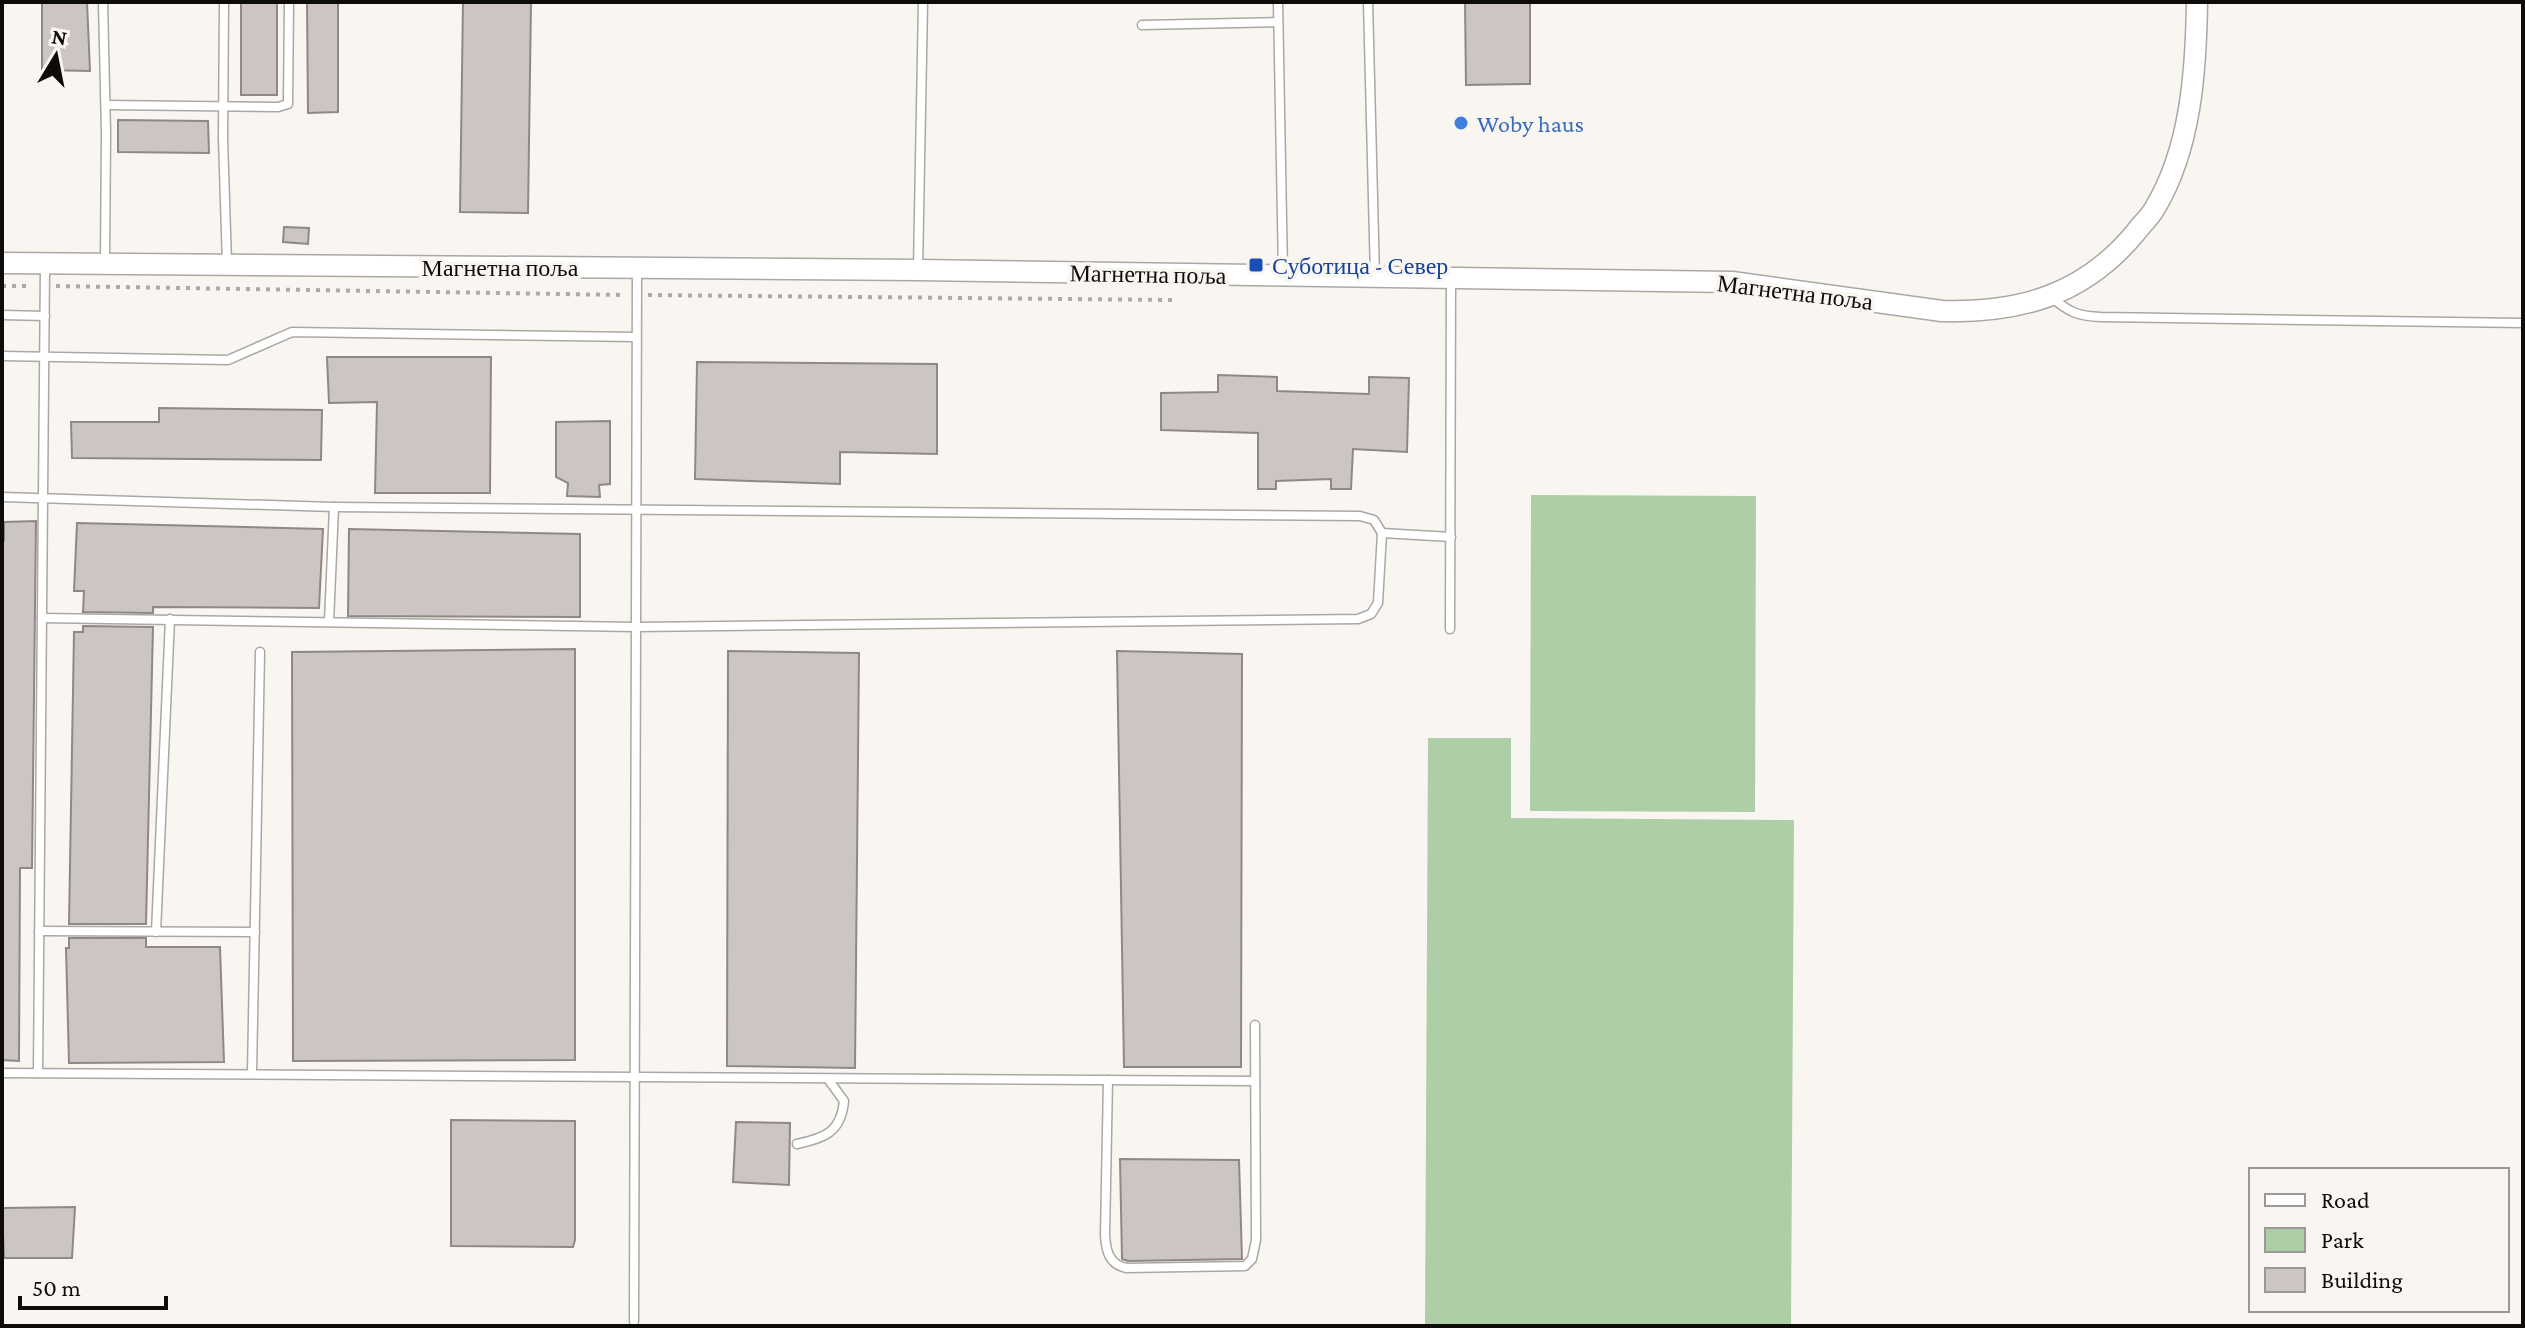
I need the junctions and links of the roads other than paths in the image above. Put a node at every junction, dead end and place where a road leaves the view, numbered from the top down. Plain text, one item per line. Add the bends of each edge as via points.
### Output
1 (103, 2) edge
2 (224, 2) edge
3 (289, 2) edge
4 (923, 2) edge
5 (1278, 2) edge
6 (1368, 2) edge
7 (2197, 2) edge
8 (1278, 22) junction
9 (1142, 25) dead end
10 (106, 105) junction
11 (224, 105) junction
12 (2, 263) edge
13 (46, 263) junction
14 (105, 263) junction
15 (227, 264) junction
16 (637, 268) junction
17 (918, 270) junction
18 (1283, 276) junction
19 (1375, 277) junction
20 (1451, 278) junction
21 (2051, 297) junction
22 (2, 315) edge
23 (45, 316) junction
24 (2523, 323) edge
25 (636, 337) junction
26 (2, 356) edge
27 (45, 357) junction
28 (2, 497) edge
29 (43, 497) junction
30 (334, 507) junction
31 (636, 510) junction
32 (1382, 533) junction
33 (1451, 537) junction
34 (42, 618) junction
35 (170, 619) junction
36 (329, 622) junction
37 (636, 627) junction
38 (1450, 629) dead end
39 (260, 652) dead end
40 (39, 931) junction
41 (156, 932) junction
42 (255, 932) junction
43 (1255, 1025) dead end
44 (2, 1073) edge
45 (38, 1073) junction
46 (252, 1073) junction
47 (635, 1079) junction
48 (828, 1079) junction
49 (1108, 1080) junction
50 (1255, 1081) junction
51 (797, 1144) dead end
52 (634, 1321) dead end

1 - 10 lane
2 - 11 lane
3 - 11 lane via 288,104
4 - 17 lane
5 - 8 lane
6 - 19 lane
7 - 21 street, Магнетна поља via 2189,110 2175,164 2155,209 2103,266
8 - 9 lane
8 - 18 lane
10 - 11 lane
10 - 14 lane
11 - 15 lane
12 - 13 street, Магнетна поља
13 - 14 street, Магнетна поља
13 - 23 lane
14 - 15 street, Магнетна поља
15 - 16 street, Магнетна поља
16 - 17 street, Магнетна поља
16 - 25 lane
17 - 18 street, Магнетна поља
18 - 19 street, Магнетна поља
19 - 20 street, Магнетна поља
20 - 21 street, Магнетна поља via 1732,282 1972,312
20 - 33 lane
21 - 24 lane via 2082,316
22 - 23 lane
23 - 27 lane
25 - 27 lane via 292,332 228,360
25 - 31 lane
26 - 27 lane
27 - 29 lane
28 - 29 lane
29 - 30 lane
29 - 34 lane
30 - 31 lane
30 - 36 lane
31 - 32 lane via 1360,516 1374,520
31 - 37 lane
32 - 33 lane
32 - 37 lane via 1378,603 1371,614 1358,619
33 - 38 lane
34 - 35 lane
34 - 40 lane
35 - 36 lane
35 - 41 lane
36 - 37 lane
37 - 47 lane
39 - 42 lane
40 - 41 lane
40 - 45 lane
41 - 42 lane
42 - 46 lane
43 - 50 lane
44 - 45 lane
45 - 46 lane
46 - 47 lane
47 - 48 lane
47 - 52 lane
48 - 49 lane
48 - 51 lane via 844,1101 841,1118 819,1140
49 - 50 lane
49 - 50 lane via 1105,1235 1111,1259 1127,1268 1240,1267 1252,1259

